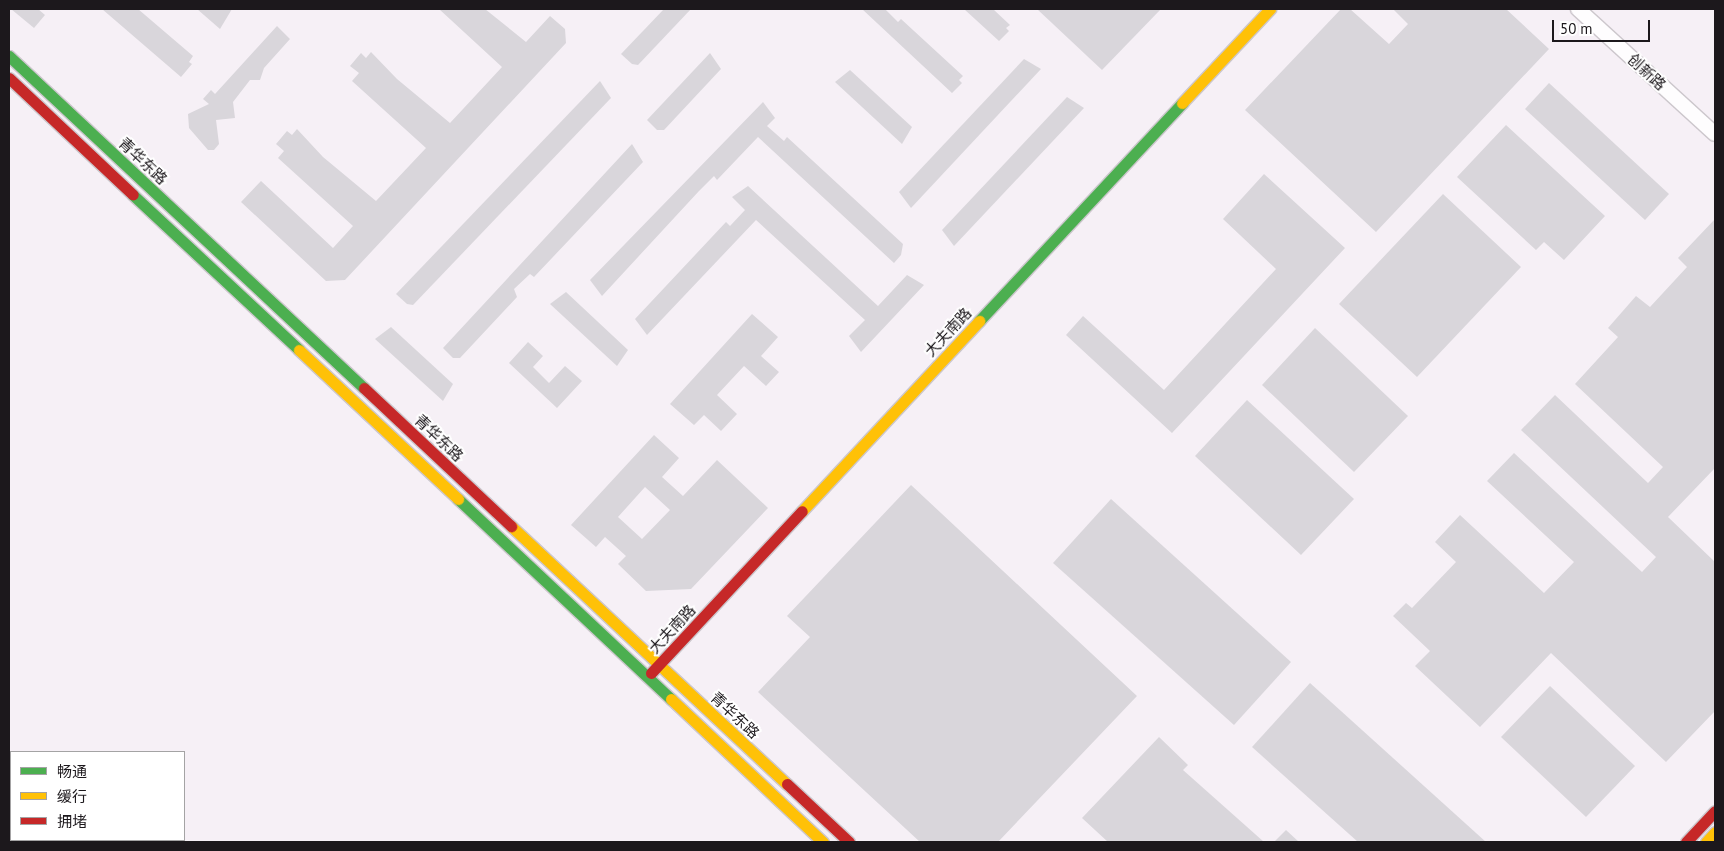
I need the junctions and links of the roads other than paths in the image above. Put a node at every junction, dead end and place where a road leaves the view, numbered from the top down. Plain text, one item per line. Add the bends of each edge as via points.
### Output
1 (1270, 9) edge
2 (1578, 9) edge
3 (9, 56) edge
4 (9, 78) edge
5 (1715, 134) edge
6 (659, 664) junction
7 (648, 676) junction
8 (1715, 811) edge
9 (1715, 832) edge
10 (823, 842) edge
11 (849, 842) edge
12 (1686, 842) edge
13 (1706, 842) edge

1 - 6 main road, 大夫南路
2 - 5 street, 创新路
3 - 6 main road, 青华东路
4 - 7 main road, 青华东路
6 - 7 main road, 大夫南路
6 - 11 main road, 青华东路
7 - 10 main road, 青华东路
8 - 12 main road
9 - 13 main road

